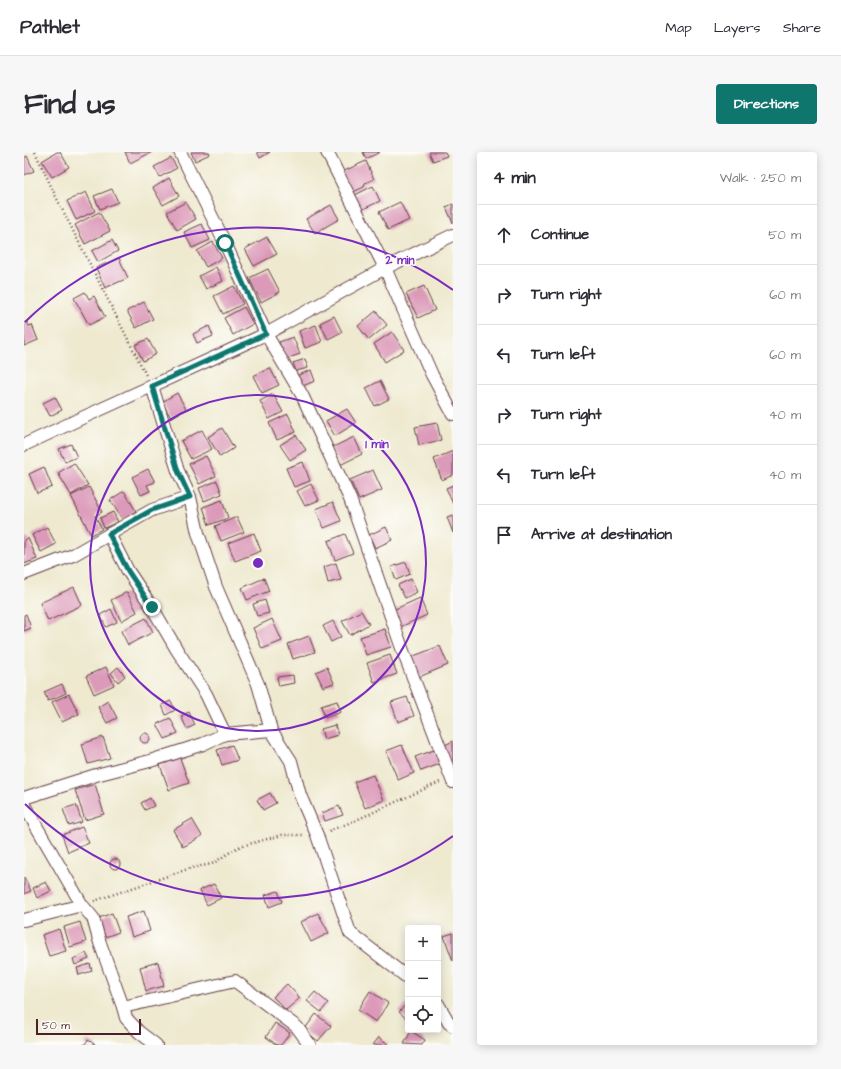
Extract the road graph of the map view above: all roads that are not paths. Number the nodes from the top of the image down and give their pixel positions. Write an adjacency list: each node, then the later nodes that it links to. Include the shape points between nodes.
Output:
1 (180, 152): 5 (street)
2 (327, 152): 4 (street)
3 (453, 235): 4 (street)
4 (385, 268): 5 (street); 7 (street, via 432,374)
5 (266, 334): 6 (street); 14 (street, via 302,395 350,499 403,651)
6 (152, 386): 8 (street); 9 (street, via 178,471)
7 (453, 414)
8 (24, 445)
9 (190, 497): 10 (street, via 152,510); 12 (street, via 198,533 216,587 258,684)
10 (109, 534): 11 (street, via 73,555); 13 (street, via 128,571 206,694)
11 (24, 574)
12 (271, 730): 13 (street); 19 (street, via 291,761 300,795 317,836 350,933)
13 (225, 734): 15 (street, via 150,761)
14 (452, 779)
15 (24, 798)
16 (24, 805): 17 (street)
17 (82, 905): 18 (street); 20 (street, via 93,918)
18 (24, 920)
19 (405, 976)
20 (124, 1007): 23 (street, via 126,1018); 24 (street, via 235,981 297,1027)
21 (441, 1009): 22 (street)
22 (453, 1026)
23 (156, 1045)
24 (310, 1045)

